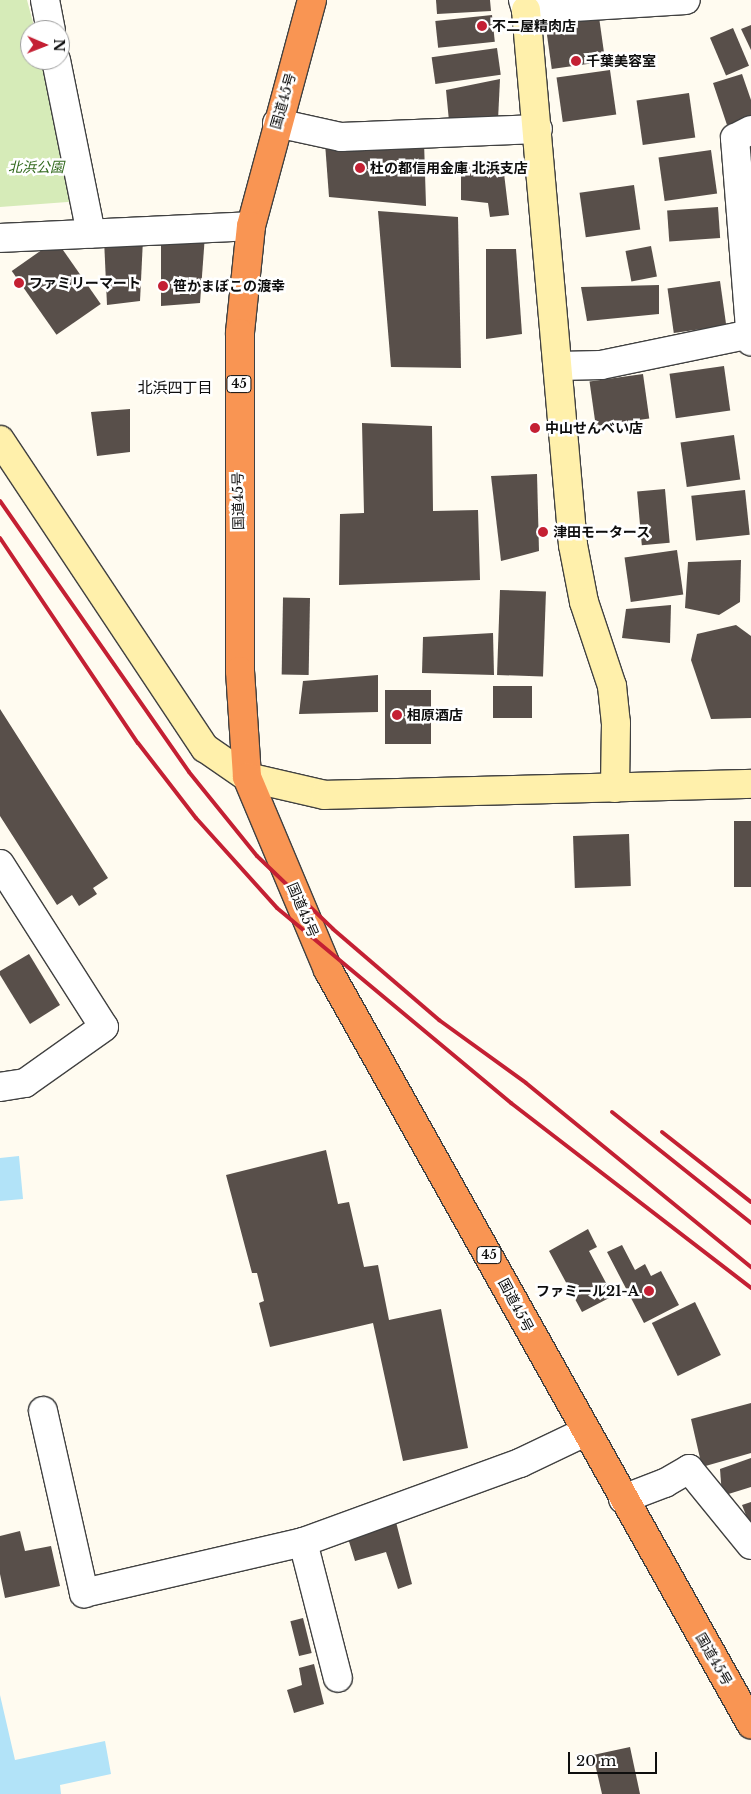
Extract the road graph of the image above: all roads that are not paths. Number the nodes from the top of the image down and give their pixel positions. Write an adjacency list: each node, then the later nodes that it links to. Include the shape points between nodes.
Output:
1 (45, 0): 5 (street)
2 (312, 0): 7 (highway, 国道45号 / 45)
3 (686, 0): 4 (street)
4 (525, 5): 8 (street)
5 (48, 20)
6 (58, 70): 11 (street)
7 (276, 123): 8 (street, via 340,137); 10 (highway, 国道45号 / 45)
8 (538, 128): 14 (street)
9 (751, 130): 13 (street, via 735,138)
10 (251, 226): 11 (street); 16 (highway, 国道45号 / 45, via 240,333 238,454 240,671)
11 (91, 233): 12 (street)
12 (0, 238)
13 (751, 336): 14 (street, via 600,365)
14 (559, 366): 18 (street, via 573,545 597,649 612,686 616,723)
15 (0, 440): 16 (street, via 205,748)
16 (247, 777): 18 (street, via 325,795); 22 (highway, 国道45号 / 45, via 328,970 440,1165)
17 (751, 784): 18 (street)
18 (615, 788)
19 (0, 864): 20 (street, via 104,1027 25,1083)
20 (0, 1087)
21 (43, 1411): 24 (street, via 84,1593)
22 (585, 1432): 23 (highway, 国道45号 / 45); 24 (street, via 520,1463)
23 (623, 1499): 25 (street, via 689,1470); 27 (highway, 国道45号 / 45)
24 (303, 1542): 26 (street)
25 (751, 1544)
26 (338, 1678)
27 (751, 1724)

